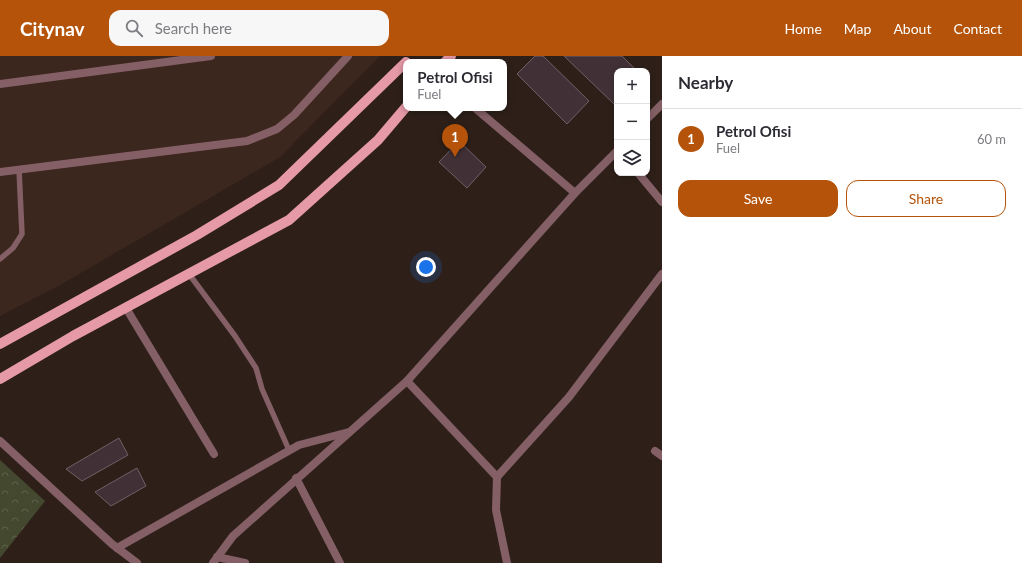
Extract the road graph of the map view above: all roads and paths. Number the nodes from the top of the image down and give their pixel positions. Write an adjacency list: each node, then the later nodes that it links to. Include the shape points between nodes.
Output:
1 (211, 56): 4 (street)
2 (348, 56): 10 (street, via 294,115 277,129 247,141)
3 (403, 65): 19 (main road, via 279,185 197,235)
4 (0, 84)
5 (662, 104): 8 (street)
6 (403, 111): 16 (main road, via 378,140 290,220)
7 (479, 111): 13 (street)
8 (650, 116)
9 (614, 154): 13 (street)
10 (19, 169): 11 (street); 15 (lane, via 22,234 13,248)
11 (0, 172)
12 (640, 176): 14 (street)
13 (575, 193): 21 (street)
14 (662, 202)
15 (0, 259)
16 (189, 274): 18 (main road); 24 (lane, via 256,368 262,389)
17 (662, 274): 26 (street, via 569,397)
18 (126, 308): 20 (main road); 25 (street)
19 (0, 344)
20 (0, 379)
21 (407, 382): 22 (street); 26 (street)
22 (349, 432): 24 (street, via 299,445); 27 (street)
23 (0, 440): 28 (street)
24 (290, 450): 28 (street)
25 (214, 454)
26 (497, 477): 33 (street, via 496,510)
27 (296, 478): 29 (street, via 233,536); 32 (street)
28 (117, 548): 30 (street)
29 (215, 560): 31 (street)
30 (137, 563)
31 (246, 563)
32 (340, 563)
33 (507, 563)

